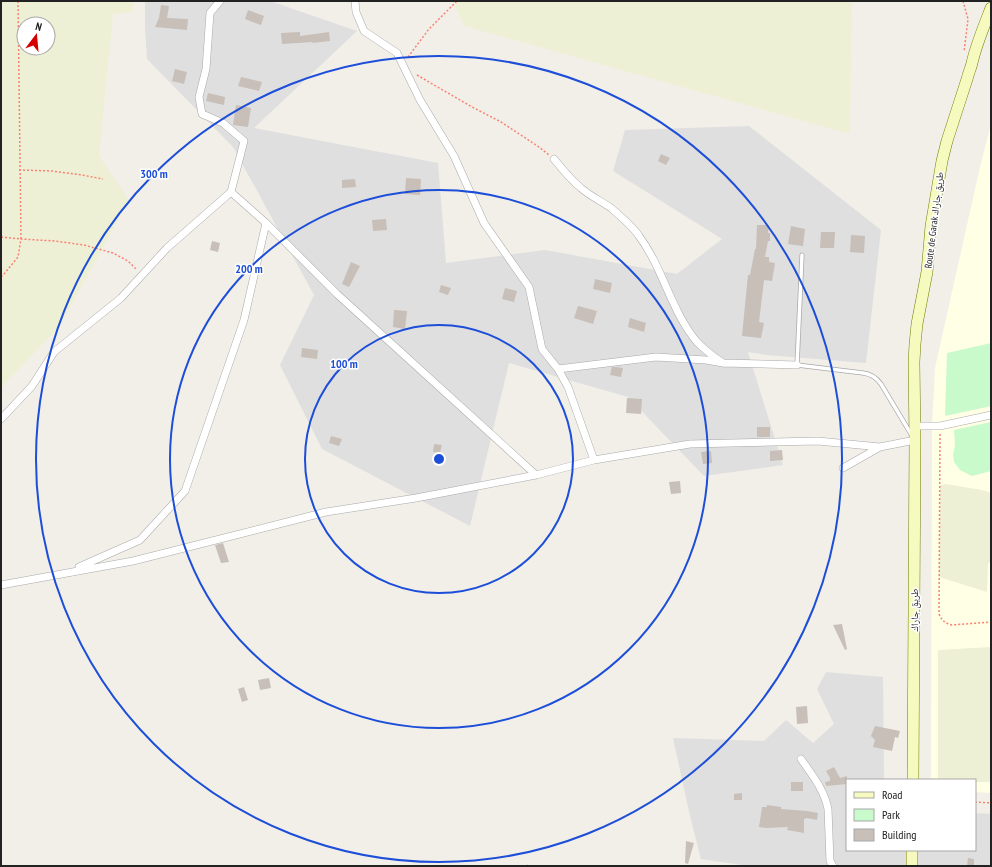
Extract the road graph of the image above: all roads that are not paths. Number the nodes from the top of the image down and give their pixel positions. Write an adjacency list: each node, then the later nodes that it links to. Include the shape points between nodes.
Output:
1 (220, 1): 5 (street, via 210,13 206,69 199,97 202,114 223,122 244,141)
2 (354, 1): 10 (street, via 364,30 397,53 420,100 454,156 484,223 529,287 542,349)
3 (991, 8): 13 (street, Route de Garak طريق جاراك, via 973,56 941,167 931,226 927,272 917,324)
4 (554, 159): 8 (street, via 581,188 612,209 638,234 662,274 688,330 698,343)
5 (231, 192): 6 (street); 12 (street, via 167,248 121,298 54,352 32,386)
6 (266, 223): 18 (street, via 337,294); 19 (street, via 244,320 185,491 140,540)
7 (802, 255): 9 (lane)
8 (724, 362): 9 (street); 10 (street, via 656,357)
9 (797, 365): 14 (lane, via 874,376)
10 (558, 369): 16 (street, via 568,387)
11 (991, 415): 13 (street, via 940,426)
12 (1, 418)
13 (914, 426): 14 (street, Route de Garak طريق جاراك)
14 (914, 440): 15 (street); 22 (street, طريق جاراك)
15 (880, 446): 16 (street, via 818,441 690,444); 17 (street)
16 (594, 460): 18 (street)
17 (844, 468)
18 (536, 475): 19 (street, via 326,512 132,560)
19 (68, 573): 20 (street)
20 (1, 585)
21 (801, 759): 24 (street, via 820,786 826,801 830,861)
22 (913, 779)
23 (912, 851): 25 (street)
24 (833, 866)
25 (912, 866)

